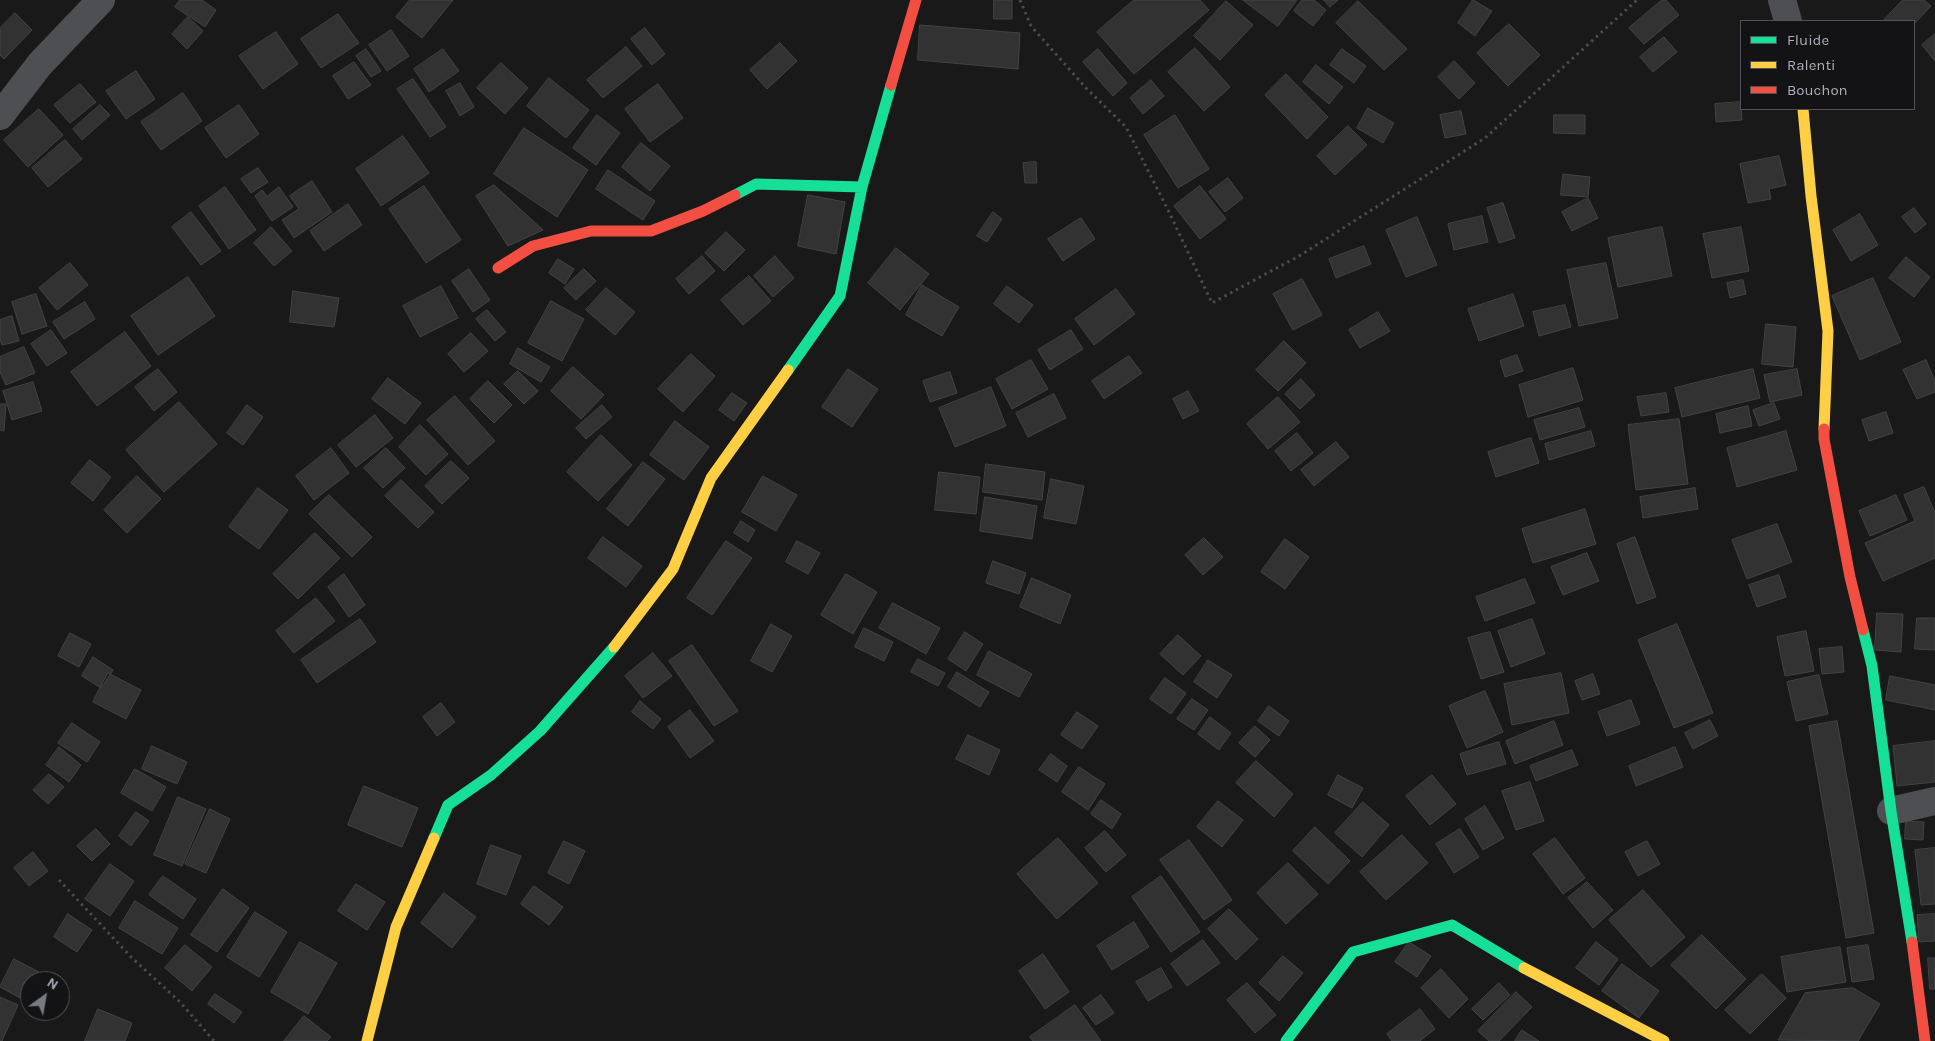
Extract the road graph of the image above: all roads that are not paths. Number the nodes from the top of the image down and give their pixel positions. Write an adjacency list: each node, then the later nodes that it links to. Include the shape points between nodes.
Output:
1 (101, 0): 6 (street, via 40,64)
2 (916, 0): 7 (street)
3 (1782, 0): 4 (street)
4 (1788, 20)
5 (1802, 110): 10 (street, via 1828,330 1824,439 1850,577 1872,666)
6 (0, 116)
7 (862, 187): 8 (street, via 756,184 703,211 651,231 591,231 533,246); 11 (street, via 840,296 711,478 673,569 618,643 540,731 491,775 448,805 396,927)
8 (498, 268)
9 (1935, 801): 10 (street)
10 (1891, 811): 14 (street)
11 (367, 1041)
12 (1286, 1041): 13 (street, via 1354,952 1452,925 1516,964)
13 (1664, 1041)
14 (1925, 1041)

